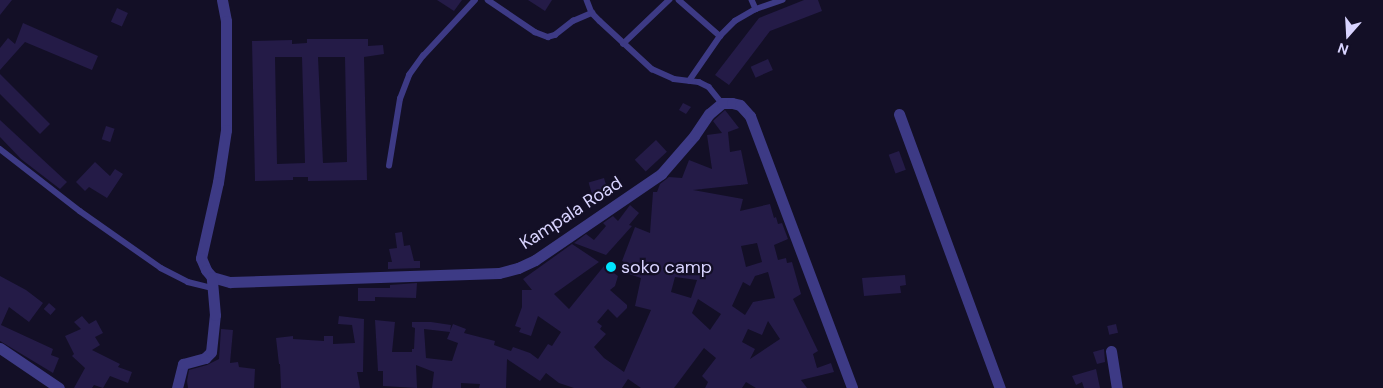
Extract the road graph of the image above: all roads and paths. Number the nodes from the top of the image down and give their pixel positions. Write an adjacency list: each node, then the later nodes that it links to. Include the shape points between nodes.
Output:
1 (222, 0): 18 (street, via 226,21 226,130 202,258)
2 (475, 0): 17 (lane, via 423,56 410,75 400,99)
3 (488, 0): 10 (lane, via 535,32 548,37)
4 (587, 0): 10 (lane)
5 (669, 0): 12 (lane)
6 (679, 0): 11 (lane)
7 (752, 0): 9 (lane)
8 (782, 0): 9 (lane)
9 (756, 9): 11 (lane, via 735,21)
10 (592, 13): 12 (lane)
11 (720, 36): 13 (lane)
12 (623, 44): 13 (lane, via 663,76)
13 (689, 81): 14 (lane, via 709,87)
14 (722, 103): 18 (street, Kampala Road, via 709,114 661,174 535,260 518,268 499,273); 23 (street, via 740,105 750,116)
15 (899, 114): 24 (street)
16 (0, 149): 18 (lane, via 161,268 188,282)
17 (390, 166)
18 (212, 283): 22 (street, via 216,315 211,352 205,358 183,364)
19 (0, 348): 21 (street)
20 (1111, 351): 25 (street)
21 (59, 388)
22 (178, 388)
23 (852, 388)
24 (1000, 388)
25 (1117, 388)

